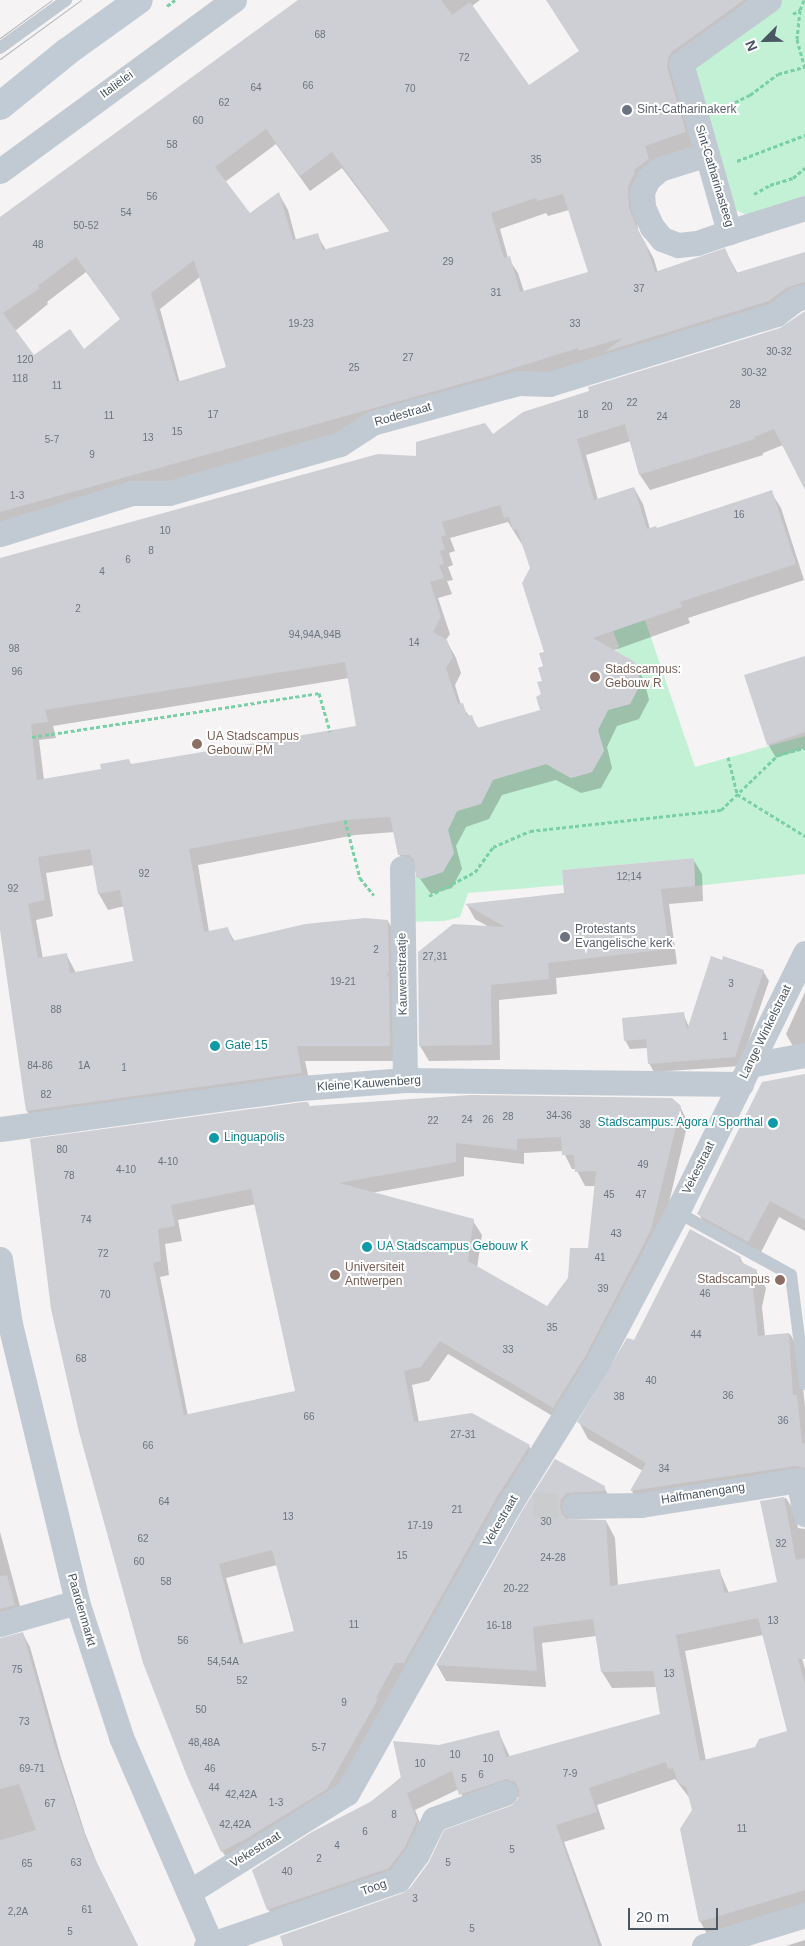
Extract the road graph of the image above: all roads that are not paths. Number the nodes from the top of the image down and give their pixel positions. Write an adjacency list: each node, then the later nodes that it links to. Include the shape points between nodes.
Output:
1 (66, 0): 5 (lane)
2 (139, 0): 6 (main road)
3 (234, 0): 8 (street, Italiëlei)
4 (768, 0): 7 (street, Sint-Catharinasteeg, via 681,63)
5 (0, 48)
6 (0, 106)
7 (707, 154): 10 (street, Sint-Catharinasteeg); 10 (street, via 660,169 648,179 642,192 643,207 662,239 678,245 697,243)
8 (0, 171)
9 (805, 208): 10 (street, Sint-Catharinasteeg)
10 (729, 232)
11 (805, 296): 12 (street, Rodestraat, via 776,314 549,384 518,383 372,423 340,444 168,493 132,493)
12 (0, 534)
13 (402, 868): 17 (street, Kauwenstraatje)
14 (805, 953): 16 (street, Lange Winkelstraat)
15 (805, 1055): 16 (street, Kleine Kauwenberg)
16 (745, 1075): 17 (street, Kleine Kauwenberg); 19 (street, Vekestraat)
17 (406, 1080): 18 (street, Kleine Kauwenberg, via 301,1088)
18 (0, 1129)
19 (677, 1212): 21 (lane, via 791,1274); 27 (street, Vekestraat, via 522,1504 347,1793)
20 (0, 1259): 24 (street, Paardenmarkt, via 10,1324)
21 (805, 1384)
22 (574, 1506): 23 (street, Halfmanengang, via 641,1505 798,1480)
23 (805, 1514)
24 (76, 1602): 25 (street); 27 (street, Paardenmarkt, via 121,1737)
25 (0, 1624)
26 (505, 1793): 29 (street, Toog, via 434,1819 417,1854 398,1880)
27 (189, 1892): 29 (street, Paardenmarkt)
28 (805, 1915): 30 (street)
29 (210, 1945)
30 (704, 1946)

